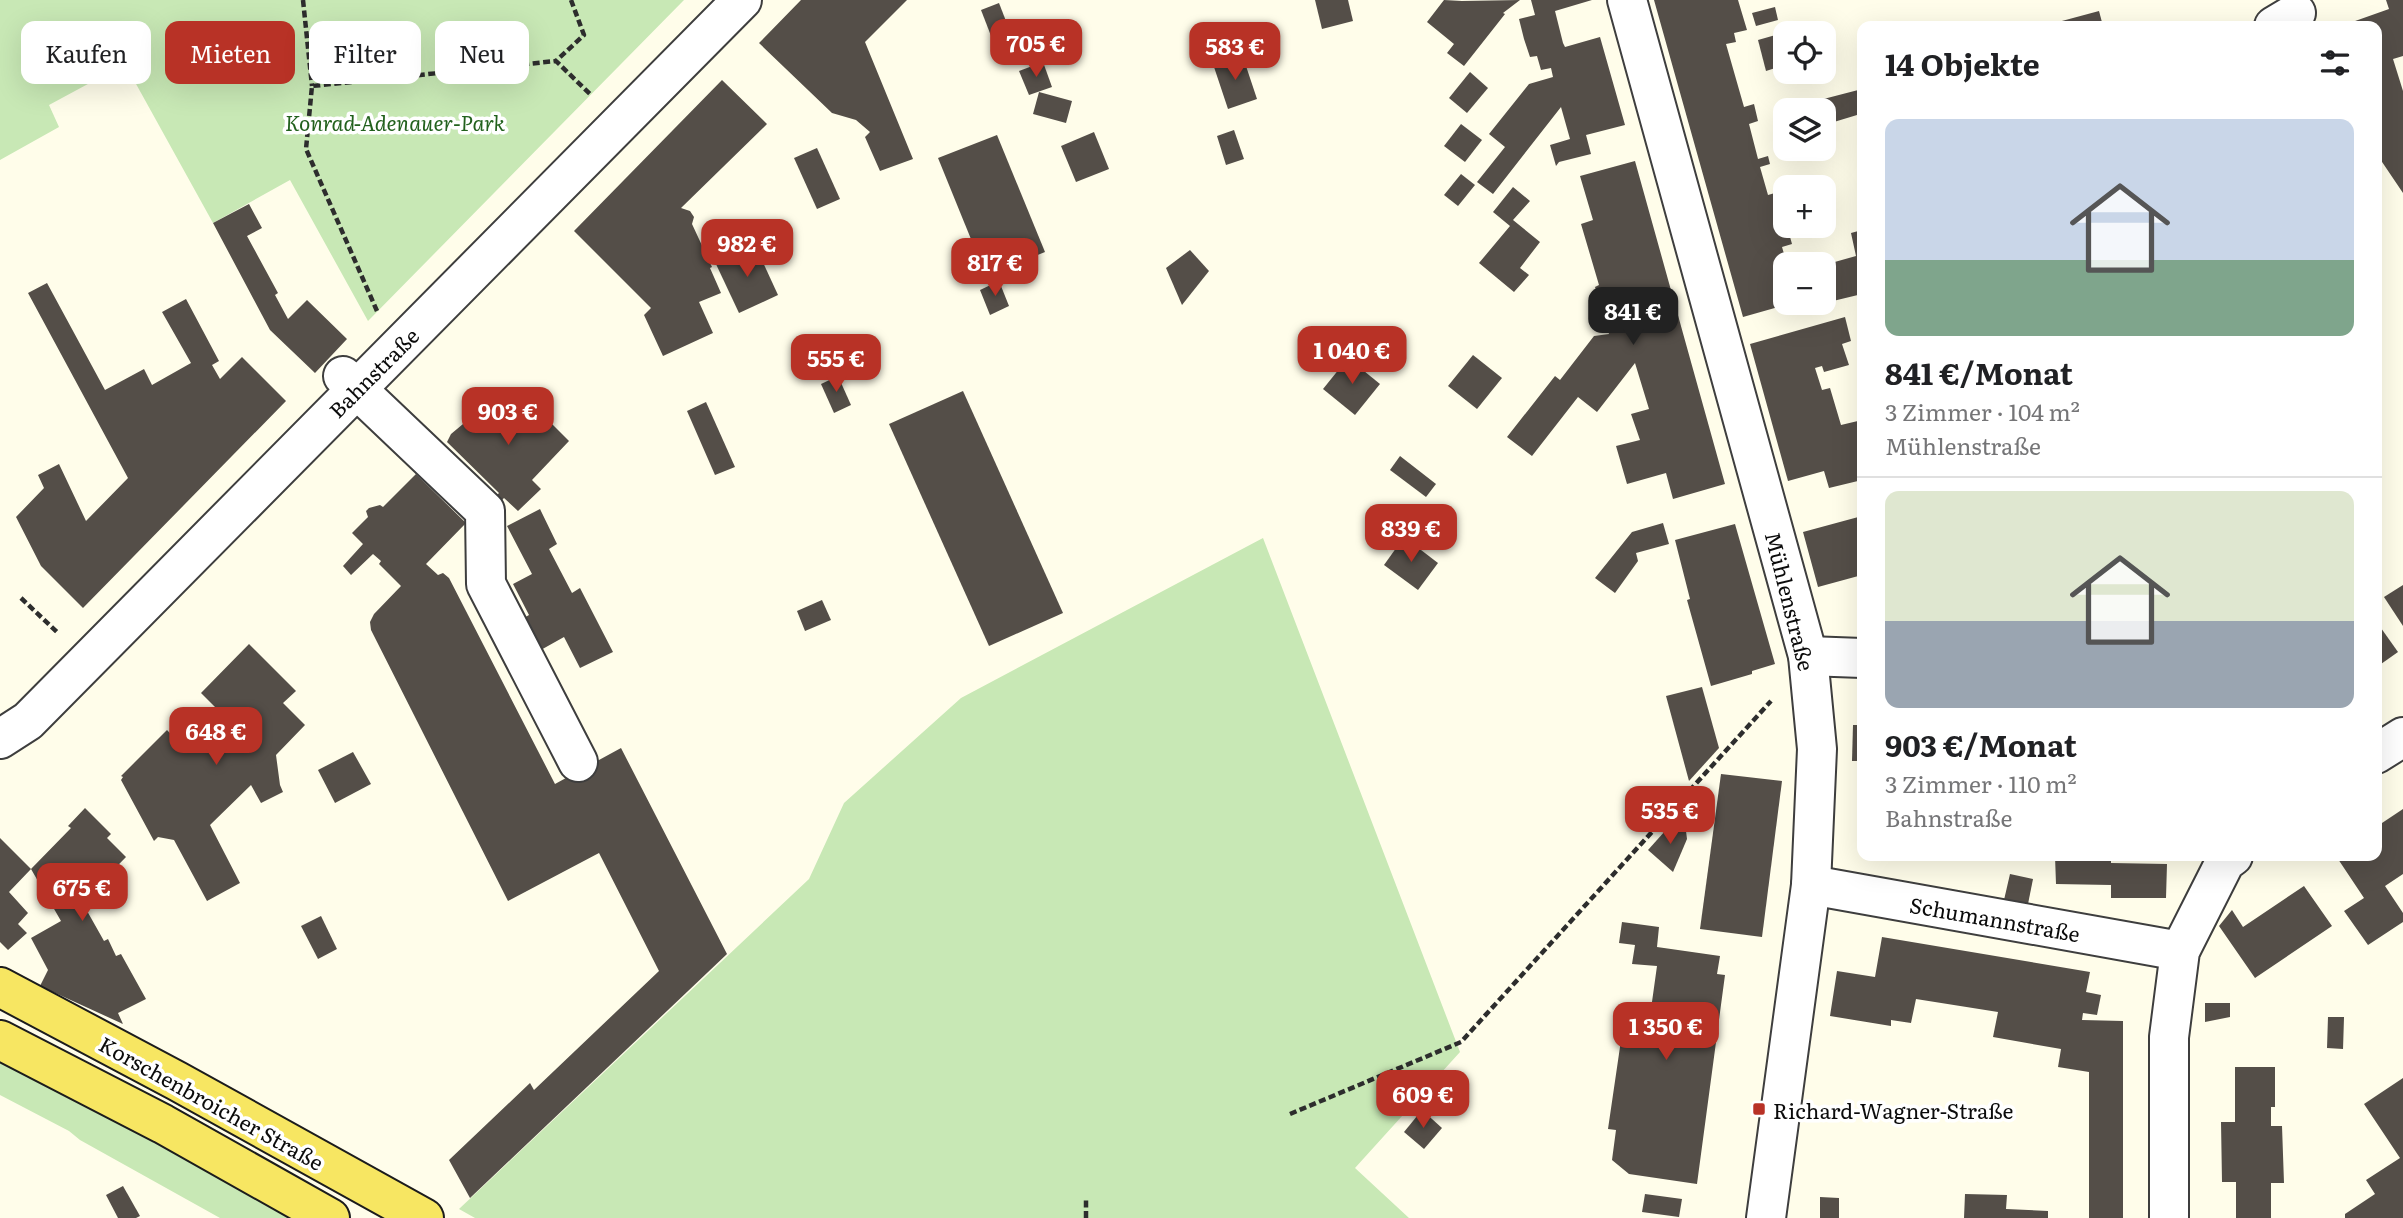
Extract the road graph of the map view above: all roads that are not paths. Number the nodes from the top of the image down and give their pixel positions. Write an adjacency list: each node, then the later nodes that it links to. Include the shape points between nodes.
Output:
1 (742, 0): 3 (street, Bahnstraße, via 399,346)
2 (1627, 0): 4 (street, Mühlenstraße)
3 (350, 383): 7 (street, Bahnstraße, via 28,721); 9 (street, via 485,511 486,584)
4 (1809, 658): 5 (street); 11 (street, Mühlenstraße, via 1817,749)
5 (1857, 658)
6 (2403, 737): 8 (street)
7 (0, 738)
8 (2382, 750)
9 (578, 762)
10 (2226, 861): 12 (street)
11 (1811, 885): 12 (street, Schumannstraße); 17 (street, Mühlenstraße)
12 (2180, 951): 18 (street, via 2169,1037)
13 (0, 987): 16 (main road, Korschenbroicher Straße)
14 (0, 1040): 15 (main road, Korschenbroicher Straße, via 152,1118)
15 (330, 1218)
16 (424, 1218)
17 (1766, 1218)
18 (2169, 1218)

